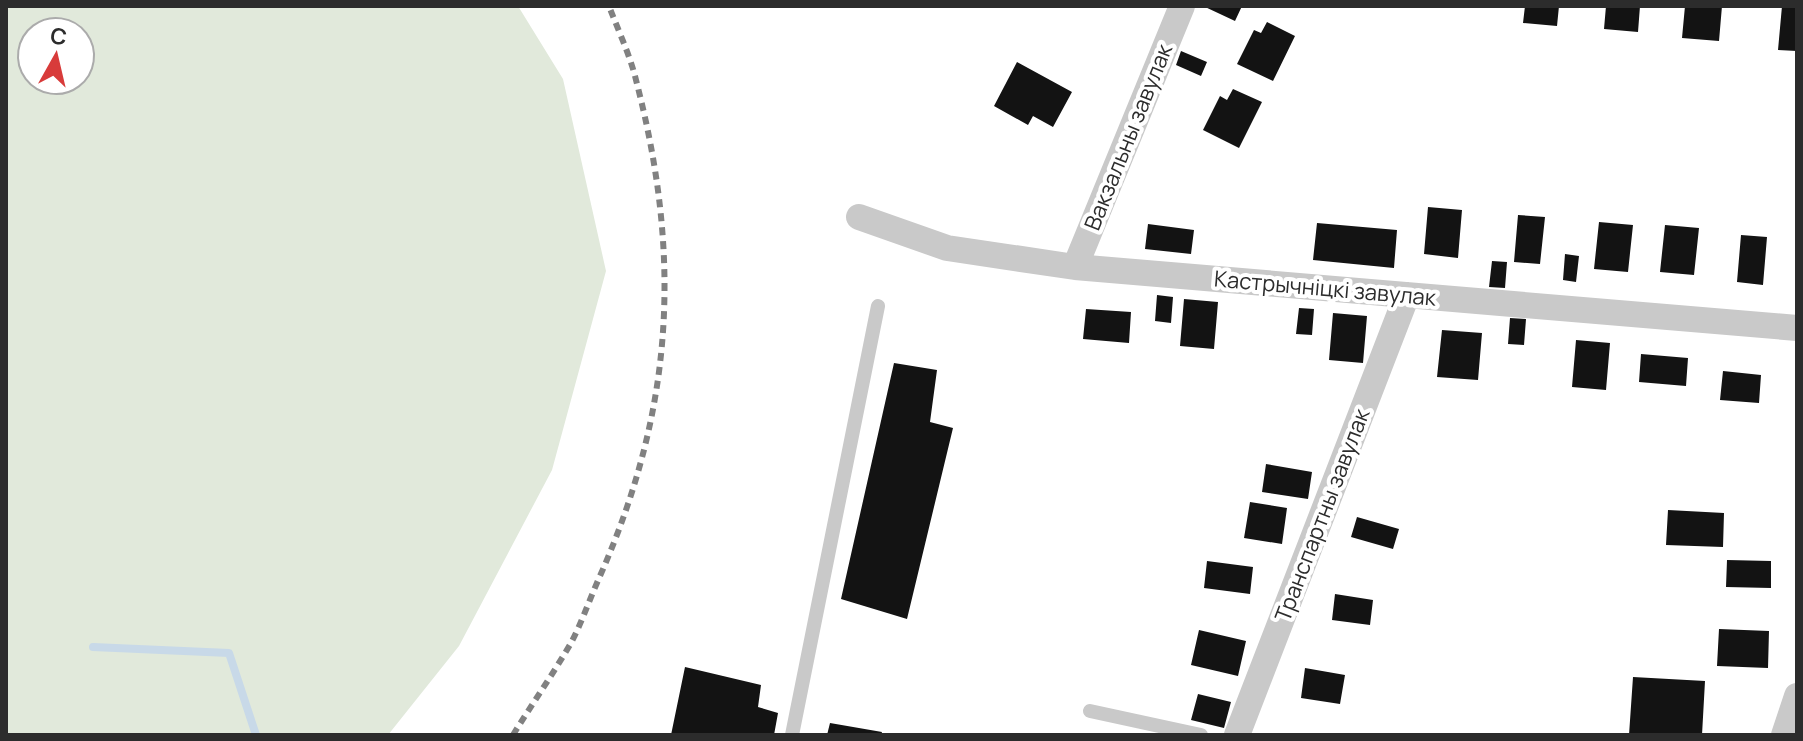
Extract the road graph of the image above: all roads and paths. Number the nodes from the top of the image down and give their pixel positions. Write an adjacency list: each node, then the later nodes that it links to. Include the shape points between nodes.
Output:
1 (1182, 6): 3 (street, Вакзальны завулак)
2 (859, 217): 3 (street, Кастрычніцкі завулак, via 947,248)
3 (1075, 267): 4 (street, Кастрычніцкі завулак)
4 (1407, 295): 6 (street, Кастрычніцкі завулак); 11 (street, Транспартны завулак)
5 (878, 306): 9 (lane)
6 (1797, 328)
7 (1797, 696): 12 (street)
8 (1090, 711): 10 (lane)
9 (792, 735)
10 (1201, 735)
11 (1237, 735)
12 (1784, 735)

